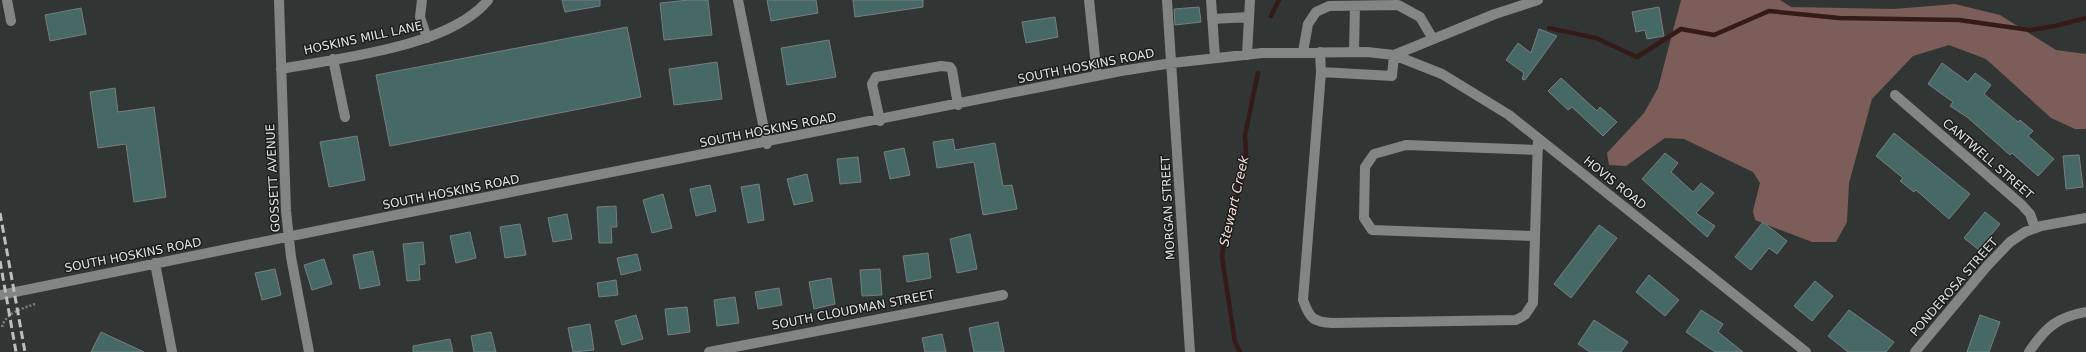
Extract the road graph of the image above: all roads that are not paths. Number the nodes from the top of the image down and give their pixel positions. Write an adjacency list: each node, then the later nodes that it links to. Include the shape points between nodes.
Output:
1 (7, 0): 14 (street)
2 (279, 0): 25 (street, GOSSETT AVENUE)
3 (422, 0): 15 (street, via 420,17)
4 (488, 0): 15 (street, HOSKINS MILL LANE, via 461,24)
5 (738, 0): 33 (street)
6 (1089, 0): 27 (street)
7 (1167, 0): 24 (street, MORGAN STREET)
8 (1211, 0): 13 (street)
9 (1250, 0): 12 (street)
10 (1538, 0): 16 (street, SOUTH HOSKINS ROAD, via 1495,14)
11 (1355, 6): 16 (street, via 1398,5 1420,17); 17 (street, via 1329,6 1316,12 1308,24); 19 (street)
12 (1249, 17): 13 (street); 20 (street)
13 (1212, 19): 22 (street)
14 (11, 21)
15 (427, 38): 23 (street, HOSKINS MILL LANE)
16 (1433, 40): 21 (street, SOUTH HOSKINS ROAD)
17 (1303, 52): 18 (street, SOUTH HOSKINS ROAD); 20 (street, SOUTH HOSKINS ROAD)
18 (1320, 52): 19 (street, SOUTH HOSKINS ROAD); 26 (street)
19 (1354, 52): 21 (street, SOUTH HOSKINS ROAD)
20 (1247, 54): 22 (street, SOUTH HOSKINS ROAD)
21 (1394, 55): 26 (street, via 1392,76); 32 (street, HOVIS ROAD, via 1442,74 1465,87 1509,115)
22 (1215, 58): 24 (street, SOUTH HOSKINS ROAD)
23 (333, 59): 25 (street, HOSKINS MILL LANE); 30 (street)
24 (1172, 63): 27 (street, SOUTH HOSKINS ROAD); 46 (street, MORGAN STREET)
25 (281, 69): 38 (street, GOSSETT AVENUE, via 283,165)
26 (1321, 72): 37 (street, via 1303,300 1308,314 1317,322 1516,320 1525,316 1533,303)
27 (1097, 76): 29 (street, SOUTH HOSKINS ROAD)
28 (1895, 95): 36 (street, CANTWELL STREET, via 2022,205 2030,214)
29 (958, 105): 31 (street, SOUTH HOSKINS ROAD); 31 (street, via 950,67 941,66 876,77 872,84)
30 (345, 117)
31 (880, 121): 33 (street, SOUTH HOSKINS ROAD)
32 (1538, 138): 34 (street); 47 (street, HOVIS ROAD)
33 (767, 144): 38 (street, SOUTH HOSKINS ROAD)
34 (1538, 150): 37 (street); 37 (street, via 1406,145 1374,154 1365,167 1364,218 1372,230)
35 (2086, 218): 36 (street)
36 (2035, 228): 48 (street, PONDEROSA STREET, via 2010,242)
37 (1534, 236)
38 (289, 238): 39 (street, SOUTH HOSKINS ROAD); 44 (street, GOSSETT AVENUE)
39 (155, 263): 41 (street, SOUTH HOSKINS ROAD); 43 (street)
40 (1003, 294): 45 (street, SOUTH CLOUDMAN STREET)
41 (0, 295)
42 (2086, 312): 49 (street, via 2058,319 2039,336)
43 (172, 352)
44 (309, 352)
45 (709, 352)
46 (1190, 352)
47 (1806, 352)
48 (1915, 352)
49 (2028, 352)

